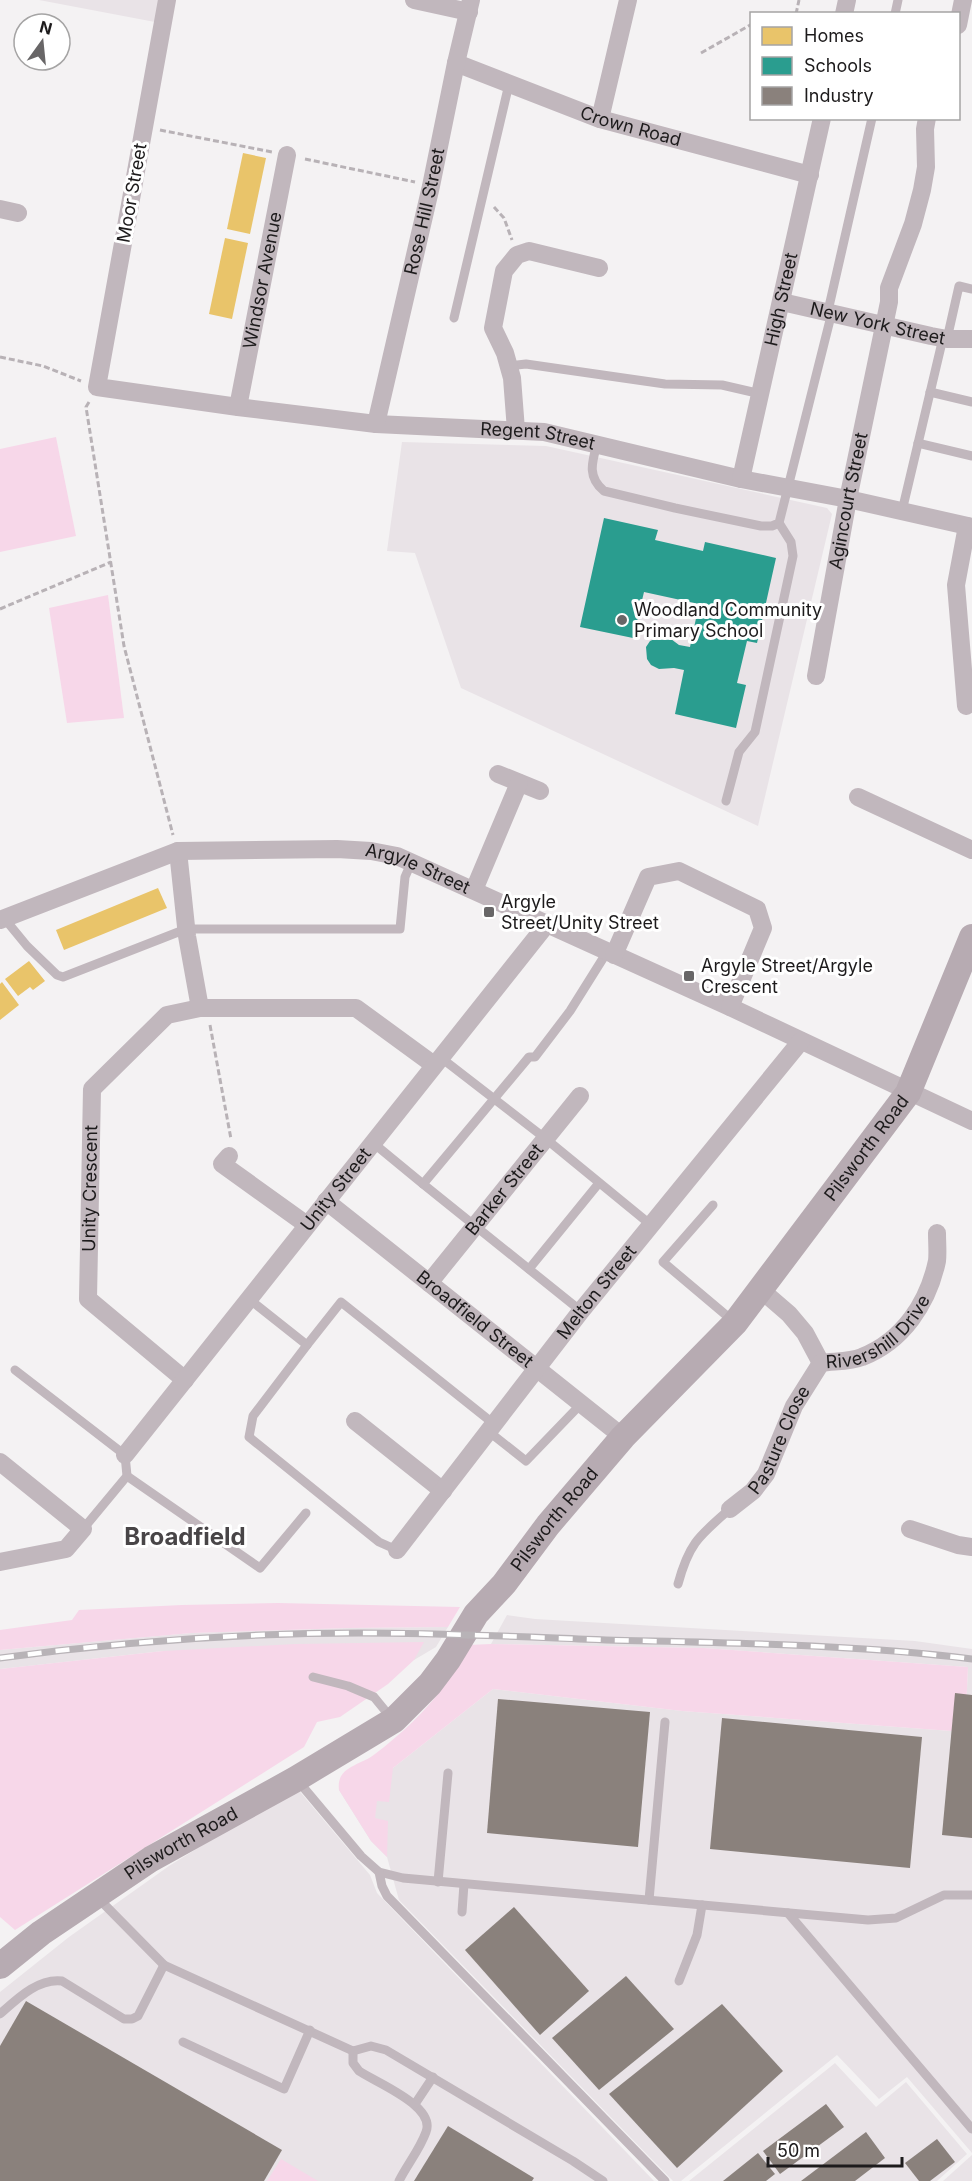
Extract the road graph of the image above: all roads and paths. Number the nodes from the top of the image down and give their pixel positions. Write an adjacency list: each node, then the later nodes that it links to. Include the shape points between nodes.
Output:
1 (167, 0): 31 (street, Moor Street)
2 (414, 0): 5 (street)
3 (628, 0): 11 (street)
4 (963, 0): 6 (street)
5 (470, 6): 9 (street, Rose Hill Street)
6 (960, 15)
7 (750, 25): 8 (path)
8 (701, 53)
9 (456, 63): 10 (street, Crown Road); 36 (street, Rose Hill Street)
10 (509, 84): 11 (street, Crown Road); 25 (lane)
11 (600, 119): 16 (street, Crown Road)
12 (822, 120): 16 (street, High Street)
13 (872, 120): 24 (lane)
14 (927, 120): 26 (street, Agincourt Street, via 922,190 889,288)
15 (287, 155): 35 (street, Windsor Avenue)
16 (810, 175): 23 (street, High Street)
17 (494, 207): 20 (path, via 504,218)
18 (0, 209): 19 (street)
19 (18, 213)
20 (517, 255): 21 (street, via 529,251); 30 (street, via 504,271 492,328)
21 (599, 268)
22 (972, 289): 27 (lane, via 959,286)
23 (782, 302): 24 (street, New York Street); 33 (street, High Street)
24 (830, 312): 26 (street, New York Street); 42 (lane)
25 (454, 318)
26 (884, 325): 27 (street, New York Street); 43 (street, Agincourt Street)
27 (945, 339): 28 (street, New York Street); 32 (lane)
28 (972, 339)
29 (0, 357): 31 (path, via 44,366)
30 (508, 366): 33 (lane, via 526,364 665,384 722,385); 37 (street)
31 (97, 387): 35 (street, Regent Street); 47 (path, via 86,407)
32 (930, 392): 34 (lane); 38 (lane)
33 (761, 394): 41 (street, High Street)
34 (972, 402)
35 (238, 407): 36 (street, Regent Street)
36 (376, 424): 37 (street, Regent Street)
37 (516, 430): 39 (street, Regent Street)
38 (918, 443): 40 (lane); 44 (lane)
39 (597, 444): 41 (street, Regent Street); 45 (lane, via 591,472 596,485 604,490 761,526)
40 (972, 456)
41 (741, 479): 42 (street, Regent Street)
42 (788, 489): 43 (street, Regent Street); 45 (lane)
43 (848, 500): 44 (street, Regent Street); 49 (street, Agincourt Street)
44 (902, 512): 46 (street, Regent Street)
45 (779, 523): 55 (lane, via 791,542 793,556 755,732 739,752)
46 (970, 527): 50 (street, via 956,585)
47 (111, 562): 48 (path); 57 (path, via 124,646)
48 (0, 609)
49 (816, 676)
50 (966, 706)
51 (498, 774): 52 (street)
52 (519, 783): 53 (street); 59 (street)
53 (540, 791)
54 (858, 797): 56 (street)
55 (726, 801)
56 (972, 850)
57 (178, 851): 58 (street, Argyle Street, via 337,849 371,851); 60 (street, Argyle Street); 62 (street)
58 (411, 861): 59 (street, Argyle Street); 62 (lane, via 405,877 400,929)
59 (474, 890): 61 (street, Argyle Street)
60 (2, 919): 62 (lane, via 63,977)
61 (547, 924): 64 (street, Argyle Street); 68 (street, Unity Street)
62 (186, 929): 66 (street)
63 (972, 937): 69 (street, Pilsworth Road)
64 (611, 954): 65 (street, Argyle Street); 65 (street, via 648,877 679,871 757,909 763,928); 71 (lane, via 535,1057 529,1057)
65 (730, 1007): 67 (street, Argyle Street)
66 (204, 1008): 68 (street, Unity Crescent, via 356,1008); 75 (path, via 232,1143); 94 (street, Unity Crescent, via 167,1015 92,1089 88,1299)
67 (801, 1041): 69 (street, Argyle Street); 81 (street, Melton Street)
68 (437, 1061): 71 (lane); 74 (street, Unity Street)
69 (908, 1093): 72 (street, Argyle Street); 86 (street, Pilsworth Road)
70 (580, 1096): 73 (street, Barker Street)
71 (494, 1099): 73 (lane); 77 (lane)
72 (972, 1121)
73 (546, 1139): 76 (lane); 82 (street, Barker Street)
74 (372, 1142): 77 (lane); 78 (street, Unity Street)
75 (229, 1156): 80 (street, via 222,1164)
76 (599, 1183): 81 (lane); 84 (lane)
77 (423, 1184): 82 (lane)
78 (326, 1201): 80 (street, Unity Street); 85 (street, Broadfield Street)
79 (713, 1204): 89 (lane, via 663,1262)
80 (307, 1225): 87 (street, Unity Street)
81 (651, 1225): 88 (street, Melton Street)
82 (475, 1226): 84 (lane); 85 (street, Barker Street)
83 (937, 1233): 91 (street, Rivershill Drive, via 937,1260 929,1288 906,1326 886,1344 861,1358)
84 (529, 1269): 88 (lane)
85 (429, 1283): 92 (street, Broadfield Street)
86 (760, 1289): 89 (street, Pilsworth Road); 91 (street, Rivershill Drive, via 805,1333)
87 (249, 1299): 90 (lane); 94 (street, Unity Street)
88 (581, 1311): 92 (street, Melton Street)
89 (735, 1323): 98 (street, Pilsworth Road)
90 (307, 1345): 97 (lane, via 341,1302); 108 (lane, via 253,1416 249,1437 379,1542)
91 (821, 1363): 103 (street, Pasture Close, via 794,1406 766,1474 753,1491)
92 (536, 1368): 95 (street, Broadfield Street); 97 (street, Melton Street)
93 (15, 1370): 99 (lane)
94 (185, 1380): 99 (street, Unity Street)
95 (581, 1404): 97 (lane, via 526,1461); 98 (street, Broadfield Street)
96 (355, 1421): 102 (street)
97 (491, 1428): 102 (street, Melton Street)
98 (623, 1437): 112 (street, Pilsworth Road, via 476,1614 430,1684)
99 (125, 1455): 101 (lane)
100 (0, 1462): 105 (street)
101 (127, 1476): 104 (lane, via 260,1568); 105 (lane)
102 (443, 1491): 108 (street, Melton Street)
103 (730, 1509): 110 (lane, via 691,1548)
104 (306, 1513)
105 (83, 1529): 109 (street, via 66,1549)
106 (910, 1529): 107 (street)
107 (972, 1547)
108 (397, 1550)
109 (0, 1562)
110 (678, 1584)
111 (313, 1677): 112 (lane, via 374,1697)
112 (394, 1720): 115 (street, Pilsworth Road)
113 (665, 1722): 121 (lane)
114 (448, 1773): 117 (lane)
115 (296, 1779): 116 (lane); 120 (street, Pilsworth Road, via 151,1859)
116 (379, 1872): 117 (lane); 137 (lane, via 387,1896)
117 (438, 1882): 118 (lane)
118 (464, 1884): 121 (lane); 123 (lane)
119 (972, 1895): 124 (lane, via 944,1895 896,1918 868,1920)
120 (96, 1896): 125 (lane); 126 (street, Pilsworth Road)
121 (649, 1900): 122 (lane)
122 (702, 1905): 124 (lane); 127 (lane, via 697,1935)
123 (462, 1912)
124 (788, 1913): 134 (lane)
125 (164, 1965): 128 (lane, via 138,2016 132,2019 124,2019 62,1981 53,1980 44,1982); 129 (lane)
126 (0, 1966)
127 (680, 1981)
128 (0, 2014)
129 (310, 2031): 130 (lane, via 284,2089); 131 (lane)
130 (183, 2042)
131 (353, 2051): 132 (lane, via 371,2046 386,2050); 133 (lane, via 358,2071)
132 (433, 2078): 133 (lane); 136 (lane)
133 (415, 2104): 135 (lane, via 427,2118 427,2130)
134 (972, 2129)
135 (399, 2181)
136 (603, 2181)
137 (664, 2181)

